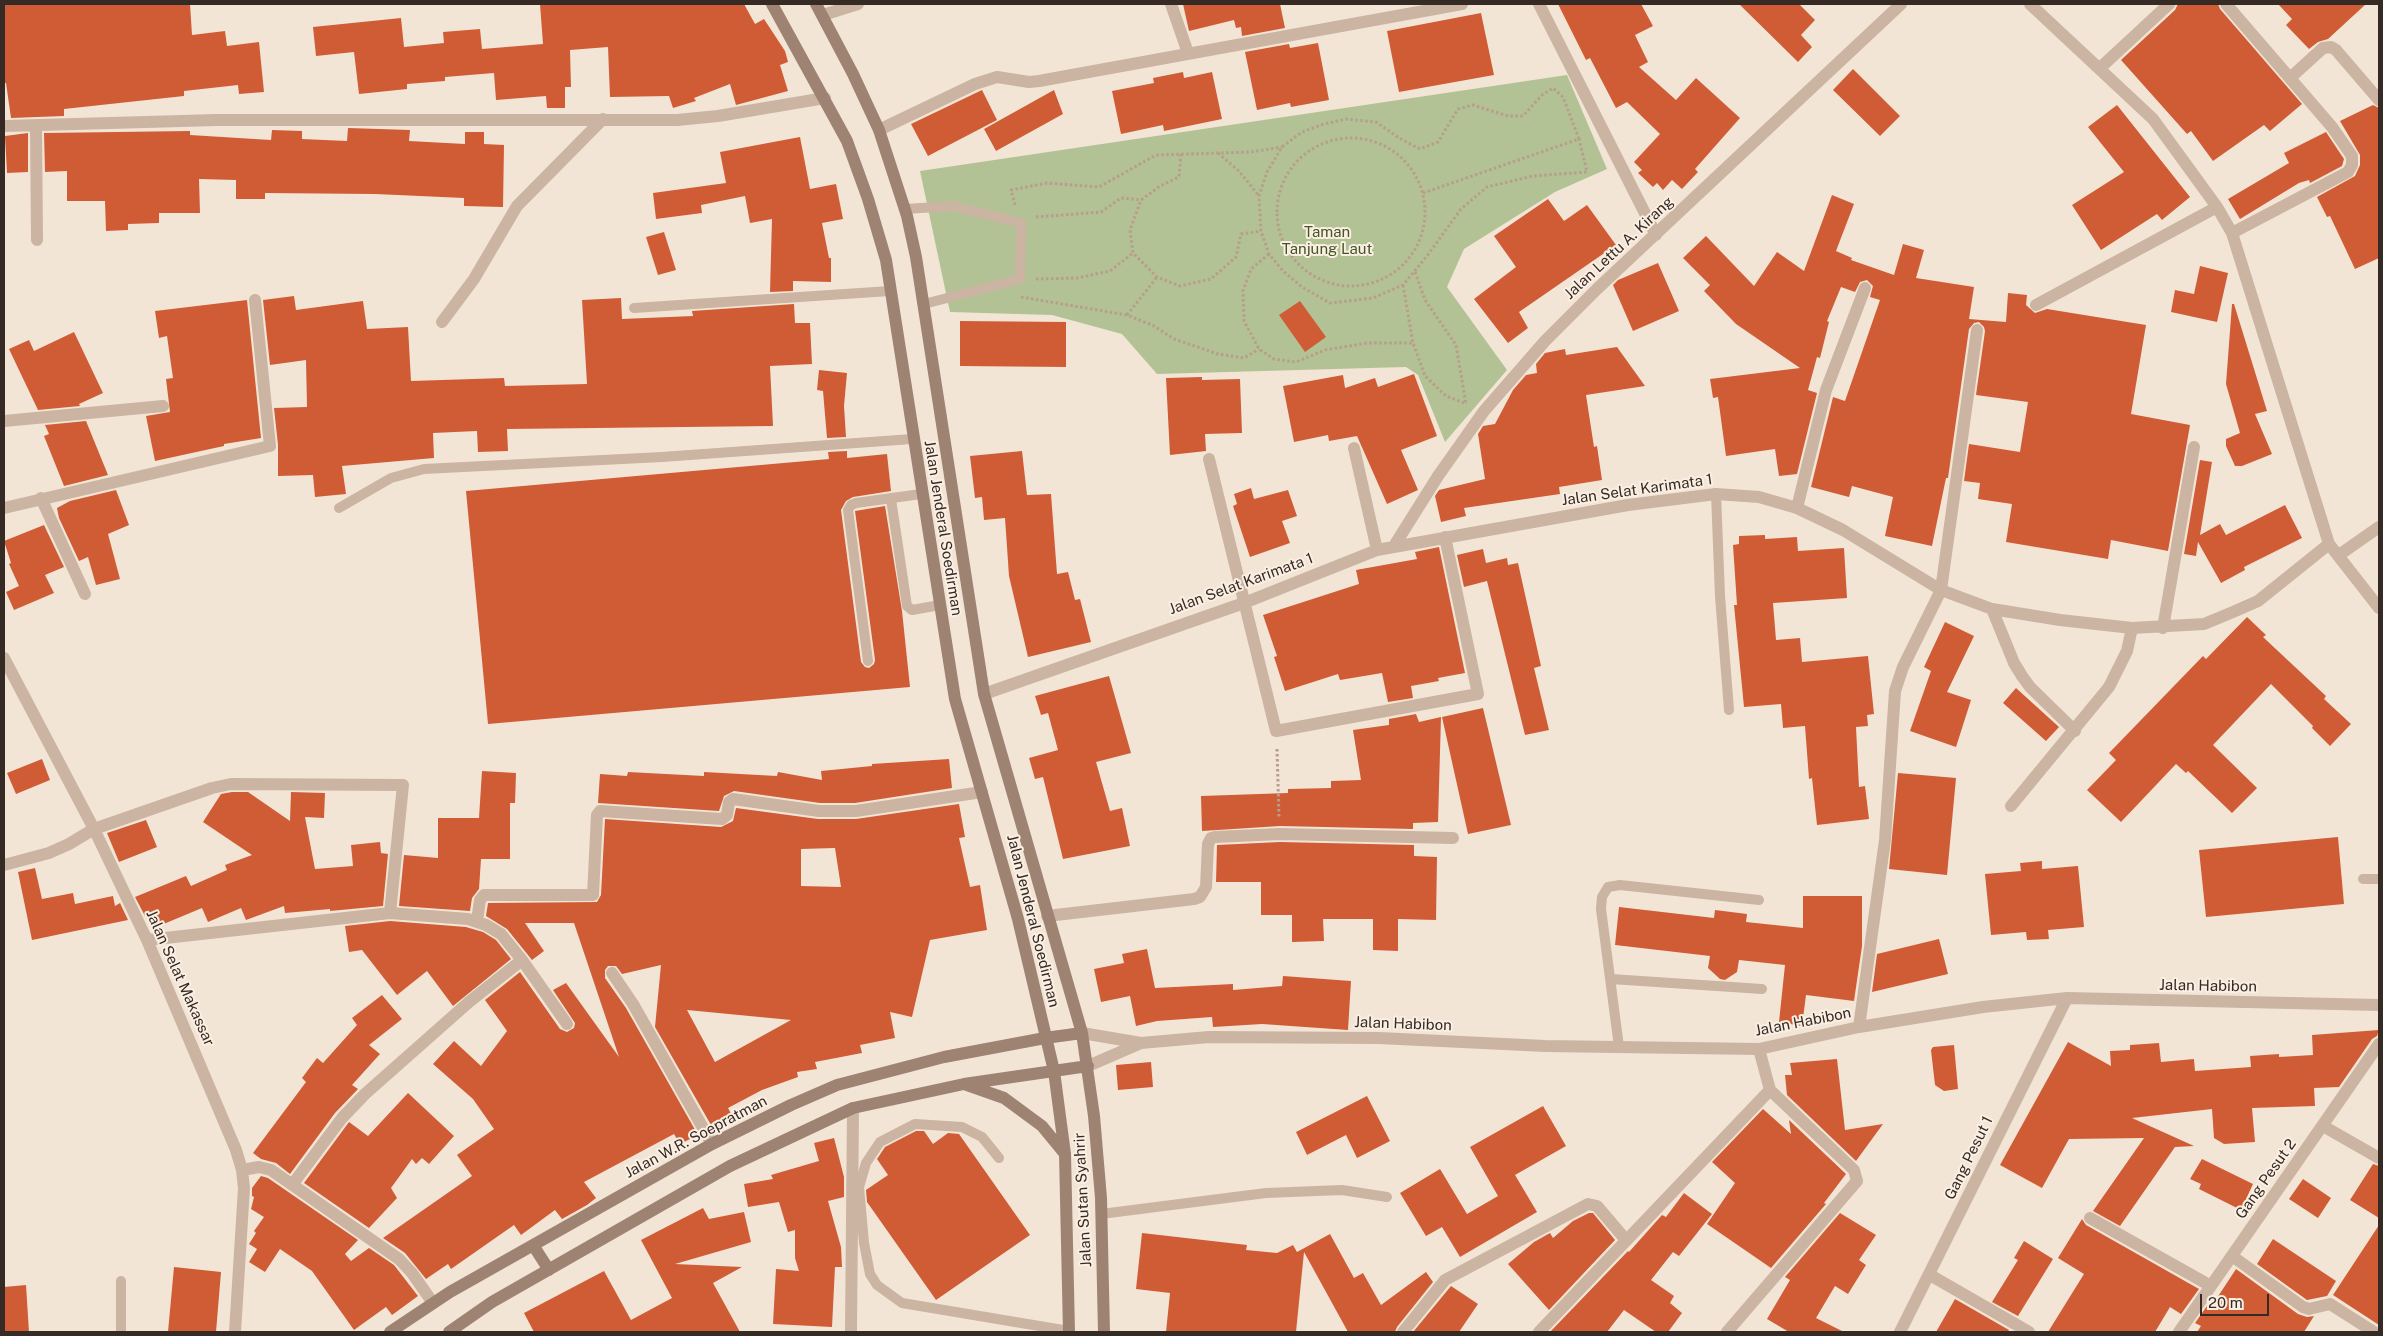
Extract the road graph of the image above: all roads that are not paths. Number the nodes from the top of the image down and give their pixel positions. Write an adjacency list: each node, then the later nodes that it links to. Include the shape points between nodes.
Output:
1 (772, 4): 14 (street, Jalan Jenderal Soedirman)
2 (858, 4): 10 (street)
3 (1171, 4): 11 (street)
4 (1462, 4): 11 (street)
5 (1539, 4): 23 (street)
6 (1901, 4): 23 (street, Jalan Lettu A. Kirang)
7 (2030, 4): 12 (street)
8 (2169, 4): 12 (street)
9 (2226, 4): 13 (street)
10 (819, 9): 19 (street, Jalan Jenderal Soedirman)
11 (1188, 54): 19 (street, via 1039,81 997,77 975,84)
12 (2100, 68): 20 (street, via 2153,119)
13 (2290, 78): 15 (street, via 2323,48 2331,47); 22 (street, via 2332,127 2352,156 2352,165 2348,172)
14 (825, 98): 16 (street, via 698,118); 26 (street, Jalan Jenderal Soedirman, via 847,141 868,199 886,260)
15 (2379, 100)
16 (603, 119): 17 (street, via 217,120); 31 (street, via 517,206 474,279)
17 (36, 125): 18 (street); 24 (street)
18 (4, 126)
19 (879, 130): 21 (street, Jalan Jenderal Soedirman)
20 (2217, 207): 22 (street); 29 (street)
21 (905, 209): 28 (street, Jalan Jenderal Soedirman); 28 (lane, via 953,206 1021,223 1020,279)
22 (2232, 233): 48 (street)
23 (1656, 235): 49 (street, Jalan Lettu A. Kirang, via 1545,341 1484,410)
24 (38, 240)
25 (1865, 288): 45 (street, via 1826,390)
26 (890, 291): 30 (lane); 35 (street, Jalan Jenderal Soedirman)
27 (255, 300): 41 (street, via 270,446)
28 (924, 304): 62 (street, Jalan Jenderal Soedirman)
29 (2036, 305)
30 (634, 308)
31 (442, 322)
32 (1977, 330): 52 (street)
33 (163, 406): 34 (street)
34 (4, 422)
35 (912, 439): 39 (street, Jalan Jenderal Soedirman); 44 (lane, via 424,470 391,478)
36 (2194, 447): 59 (street)
37 (1354, 448): 50 (street)
38 (1209, 459): 54 (street)
39 (921, 494): 42 (lane); 55 (street, Jalan Jenderal Soedirman)
40 (1716, 494): 45 (street, Jalan Selat Karimata 1, via 1759,497); 47 (street, Jalan Selat Karimata 1, via 1628,505); 63 (lane)
41 (42, 498): 43 (street); 53 (street)
42 (891, 499): 55 (lane, via 907,606 912,610); 60 (lane, via 856,503 848,510)
43 (4, 508)
44 (340, 508)
45 (1797, 508): 52 (street, Jalan Selat Karimata 1, via 1843,530)
46 (2379, 527): 51 (street)
47 (1445, 537): 49 (street, Jalan Selat Karimata 1); 54 (street, via 1478,694 1276,730)
48 (2329, 544): 51 (street); 59 (street, Jalan Selat Karimata 1, via 2258,601 2204,624)
49 (1394, 546): 50 (street, Jalan Selat Karimata 1)
50 (1377, 550): 54 (street, Jalan Selat Karimata 1)
51 (2339, 554): 56 (street)
52 (1941, 590): 57 (street, Jalan Selat Karimata 1); 84 (street, via 1895,691 1885,840)
53 (85, 594)
54 (1244, 603): 62 (street, Jalan Selat Karimata 1)
55 (940, 605): 65 (street, Jalan Jenderal Soedirman, via 955,700)
56 (2379, 608)
57 (1992, 609): 58 (street, Jalan Selat Karimata 1); 64 (street, via 2022,676)
58 (2132, 628): 59 (street, Jalan Selat Karimata 1); 64 (street, via 2127,651 2113,681)
59 (2163, 628)
60 (868, 661)
61 (5, 666): 67 (street, Jalan Selat Makassar)
62 (984, 694): 74 (street, Jalan Jenderal Soedirman)
63 (1729, 710)
64 (2075, 731): 66 (street)
65 (982, 792): 75 (street, via 856,812 819,811 733,799 722,819 600,811 597,815 593,895 484,894); 86 (street, Jalan Jenderal Soedirman, via 1018,919)
66 (2011, 806)
67 (94, 829): 69 (street, via 49,853); 73 (street, via 231,784 403,785); 76 (street, Jalan Selat Makassar)
68 (1453, 838): 74 (street, via 1280,834 1211,838 1206,886 1200,897 1194,900)
69 (4, 865)
70 (2363, 879): 71 (lane)
71 (2379, 879)
72 (1759, 900): 79 (lane, via 1620,885 1608,888 1602,897 1601,909)
73 (390, 913): 75 (street); 76 (street)
74 (1046, 916): 85 (street, Jalan Jenderal Soedirman)
75 (477, 921): 77 (street, via 501,934)
76 (147, 940): 101 (street, Jalan Selat Makassar)
77 (522, 960): 83 (street); 102 (street, via 365,1094 342,1118)
78 (612, 973): 97 (street)
79 (1610, 979): 80 (lane); 89 (lane)
80 (1762, 989)
81 (2067, 998): 82 (street, Jalan Habibon); 84 (street, Jalan Habibon, via 1983,1007); 110 (street, Gang Pesut 1)
82 (2379, 1006)
83 (567, 1024)
84 (1859, 1027): 90 (street, Jalan Habibon)
85 (1082, 1033): 86 (street, Jalan W.R. Soepratman); 87 (street, Jalan Habibon); 91 (street, Jalan Jenderal Soedirman)
86 (1046, 1038): 92 (street, Jalan Jenderal Soedirman); 97 (street, Jalan W.R. Soepratman, via 944,1057 837,1085)
87 (1141, 1043): 89 (street, Jalan Habibon, via 1209,1037 1379,1038); 91 (street, Jalan Habibon)
88 (2379, 1044): 96 (street, Gang Pesut 2)
89 (1619, 1047): 90 (street, Jalan Habibon)
90 (1759, 1048): 94 (street)
91 (1088, 1066): 92 (street); 104 (street, Jalan Sutan Syahrir)
92 (1054, 1071): 93 (street); 98 (street, Jalan Sutan Syahrir)
93 (964, 1084): 95 (street); 98 (street, via 1004,1098 1042,1126)
94 (1770, 1090): 106 (street); 123 (street, via 1854,1170 1857,1181)
95 (853, 1108): 109 (street, via 730,1166); 118 (street)
96 (2322, 1126): 100 (street); 108 (street, Gang Pesut 2)
97 (712, 1144): 107 (street, Jalan W.R. Soepratman)
98 (1065, 1154): 119 (street, Jalan Sutan Syahrir)
99 (999, 1158): 119 (lane, via 982,1137 962,1127 915,1124 880,1142 866,1163 860,1187 870,1274 877,1285 902,1303)
100 (2379, 1158)
101 (242, 1170): 102 (street, via 265,1168); 115 (street, Jalan Selat Makassar, via 244,1188)
102 (292, 1185): 113 (street, via 399,1259)
103 (1387, 1197): 104 (lane, via 1342,1190 1266,1193)
104 (1102, 1214): 120 (street, Jalan Sutan Syahrir)
105 (2090, 1218): 112 (street)
106 (1626, 1240): 121 (street, via 1597,1206 1588,1204 1445,1280); 122 (street)
107 (533, 1245): 109 (street); 113 (street, Jalan W.R. Soepratman)
108 (2232, 1256): 112 (street, Gang Pesut 2); 127 (street, via 2303,1307 2309,1309 2330,1304)
109 (549, 1270): 117 (street, via 492,1302)
110 (1930, 1275): 124 (street, Gang Pesut 1); 125 (street)
111 (121, 1281): 114 (lane)
112 (2211, 1286): 126 (street, Gang Pesut 2)
113 (433, 1303): 116 (street, Jalan W.R. Soepratman)
114 (121, 1332)
115 (235, 1332)
116 (390, 1332)
117 (450, 1332)
118 (851, 1332)
119 (1069, 1332)
120 (1104, 1332)
121 (1403, 1332)
122 (1539, 1332)
123 (1727, 1332)
124 (1900, 1332)
125 (2029, 1332)
126 (2179, 1332)
127 (2374, 1332)

